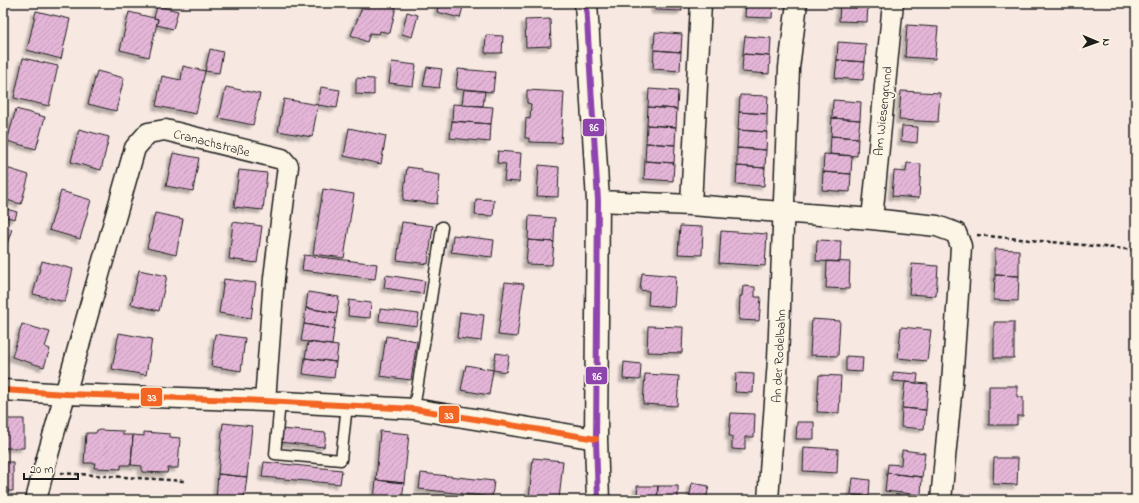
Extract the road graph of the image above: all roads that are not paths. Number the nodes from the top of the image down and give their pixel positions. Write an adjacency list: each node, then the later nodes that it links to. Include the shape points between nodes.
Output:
1 (586, 3): 5 (main road)
2 (701, 3): 6 (street)
3 (797, 3): 7 (street, via 789,68)
4 (893, 3): 8 (street, Am Wiesengrund)
5 (598, 201): 6 (street); 15 (main road)
6 (691, 205): 7 (street)
7 (784, 212): 8 (street); 18 (street, An der Rodelbahn, via 778,360)
8 (872, 219): 19 (street, via 937,226 956,233 961,246)
9 (442, 227): 14 (lane)
10 (3, 390): 11 (street)
11 (66, 394): 12 (street); 12 (street, Cranachstraße, via 135,148 148,133 165,130 282,159 288,166 274,278); 16 (street, Cranachstraße)
12 (273, 402): 13 (street); 13 (lane, via 275,454 341,460)
13 (347, 405): 14 (street)
14 (414, 409): 15 (street)
15 (596, 439): 17 (main road)
16 (36, 500)
17 (598, 500)
18 (768, 500)
19 (941, 500)

